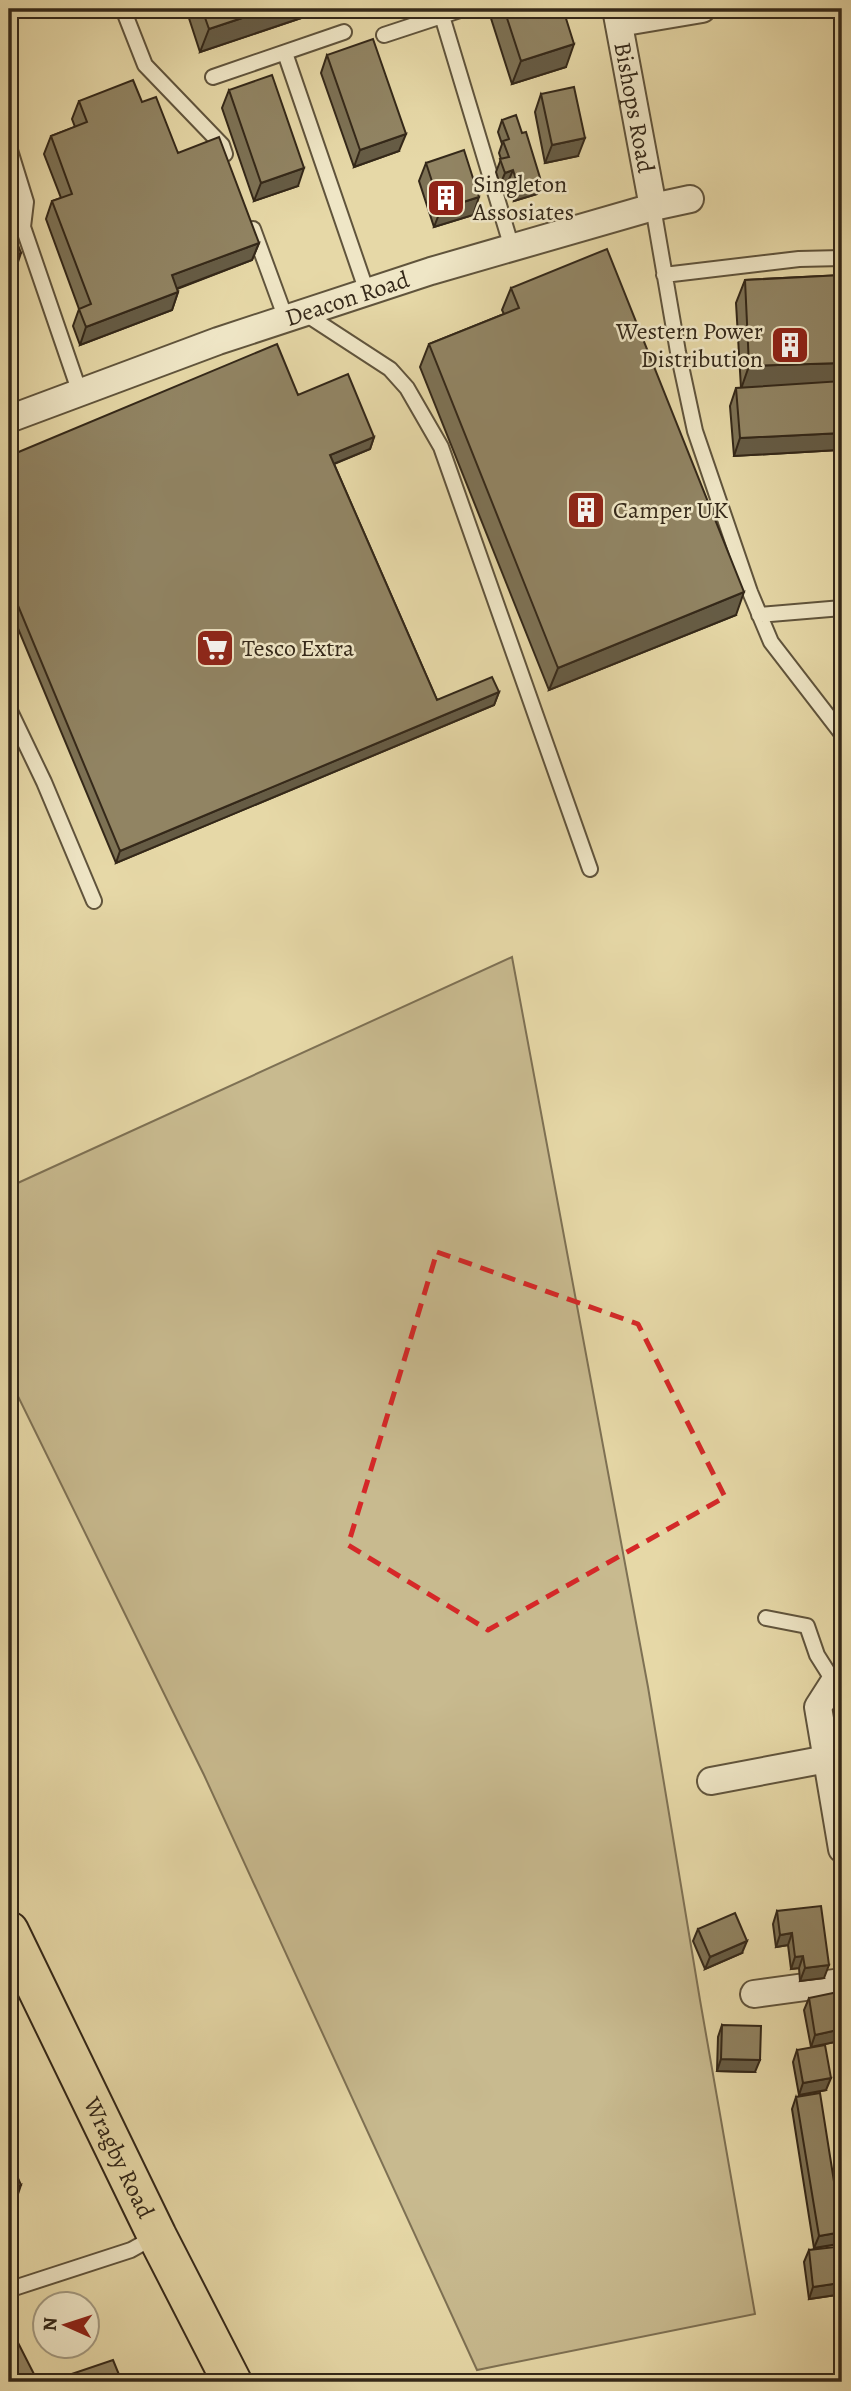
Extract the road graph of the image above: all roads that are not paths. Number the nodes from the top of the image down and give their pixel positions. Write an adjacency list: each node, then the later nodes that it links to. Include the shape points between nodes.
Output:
1 (123, 9): 11 (lane, via 145,65 222,145)
2 (463, 9): 4 (lane)
3 (702, 9): 5 (street)
4 (442, 16): 7 (lane); 15 (lane)
5 (617, 16): 13 (street, Bishops Road)
6 (344, 32): 8 (lane)
7 (384, 35)
8 (285, 53): 9 (lane); 18 (lane)
9 (213, 78)
10 (9, 147): 20 (lane, via 26,202 23,226)
11 (231, 170)
12 (690, 199): 13 (street, Deacon Road)
13 (653, 207): 15 (street, Deacon Road); 17 (lane)
14 (249, 219): 19 (lane)
15 (512, 248): 18 (street, Deacon Road)
16 (842, 258): 17 (lane)
17 (664, 275): 23 (lane, via 695,431)
18 (367, 292): 19 (street, Deacon Road)
19 (295, 316): 20 (street, Deacon Road); 26 (lane, via 390,369 407,388 441,447)
20 (80, 393): 21 (street, Deacon Road)
21 (9, 419)
22 (842, 608): 23 (lane)
23 (760, 615): 25 (lane, via 771,642)
24 (9, 709): 27 (lane)
25 (842, 734)
26 (590, 869)
27 (94, 901)
28 (766, 1618): 29 (lane, via 807,1626 817,1655)
29 (838, 1681): 30 (street, via 818,1707)
30 (827, 1759): 31 (street); 32 (street)
31 (711, 1781)
32 (842, 1849)
33 (9, 1931): 36 (main road, Wragby Road)
34 (842, 1982): 35 (street)
35 (754, 1994)
36 (157, 2236): 37 (lane, via 131,2250); 38 (main road, Wragby Road)
37 (11, 2289)
38 (232, 2382)

